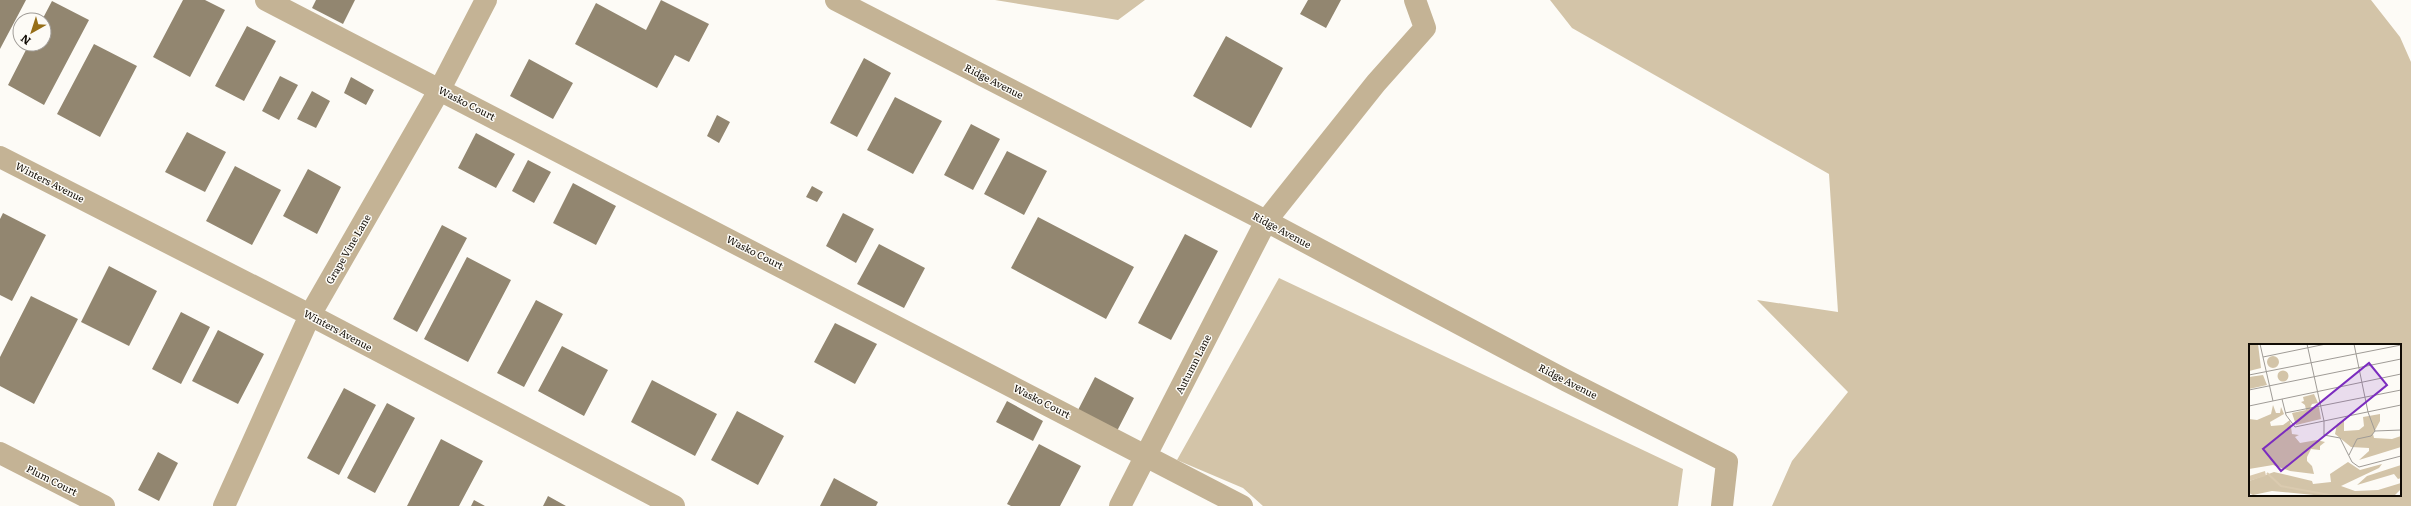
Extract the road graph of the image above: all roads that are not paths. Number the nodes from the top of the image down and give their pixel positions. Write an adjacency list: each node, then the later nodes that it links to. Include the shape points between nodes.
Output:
1 (266, 0): 5 (street, Wasko Court)
2 (486, 0): 5 (street, Grape Vine Lane)
3 (836, 0): 7 (street, Ridge Avenue)
4 (1416, 0): 7 (street, Autumn Lane, via 1425,28 1376,83)
5 (440, 89): 8 (street, Grape Vine Lane); 10 (street, Wasko Court)
6 (0, 157): 8 (street, Winters Avenue)
7 (1266, 221): 10 (street, Autumn Lane); 16 (street, Ridge Avenue, via 1560,377 1727,462)
8 (310, 316): 12 (street, Grape Vine Lane); 13 (street, Winters Avenue)
9 (0, 453): 11 (street, Plum Court)
10 (1146, 455): 14 (street, Autumn Lane); 15 (street, Wasko Court)
11 (104, 506)
12 (224, 506)
13 (674, 506)
14 (1120, 506)
15 (1242, 506)
16 (1722, 506)

